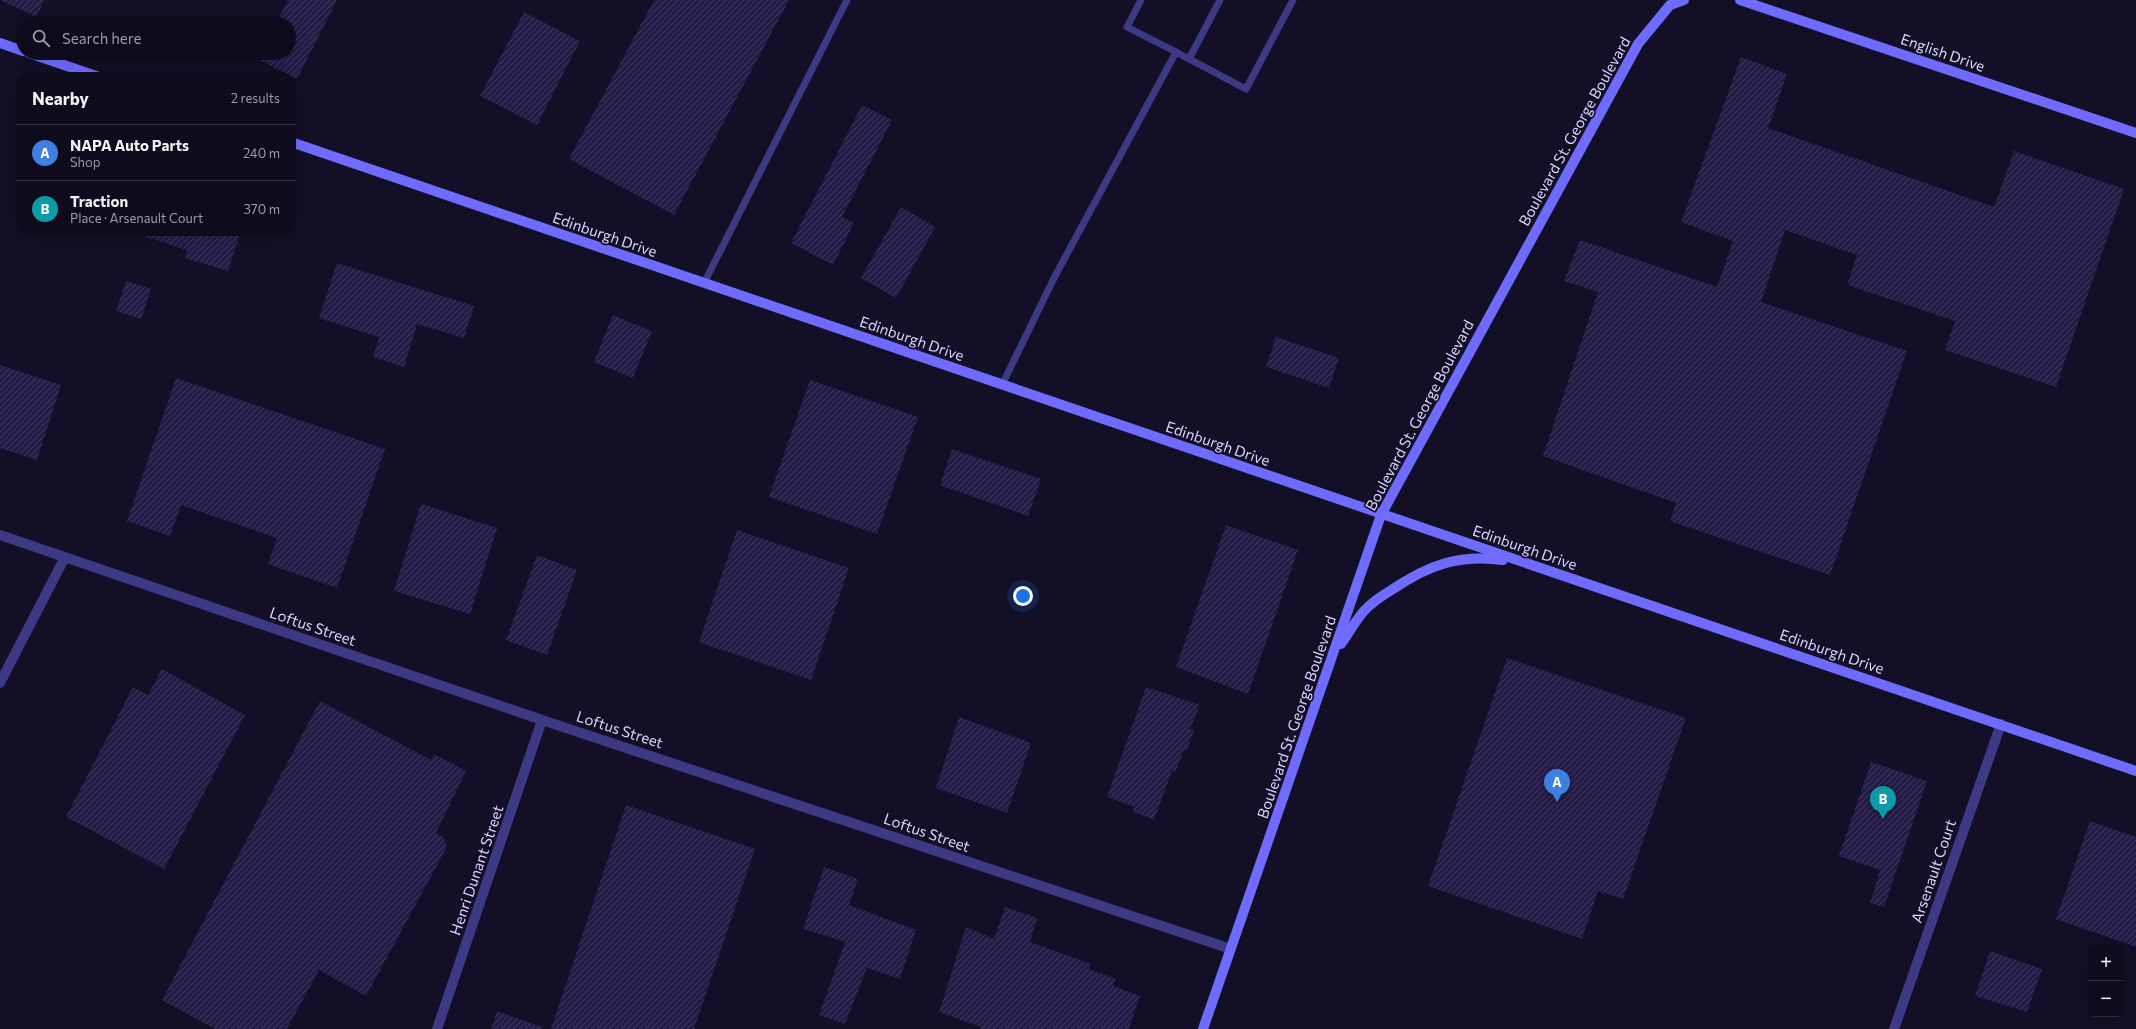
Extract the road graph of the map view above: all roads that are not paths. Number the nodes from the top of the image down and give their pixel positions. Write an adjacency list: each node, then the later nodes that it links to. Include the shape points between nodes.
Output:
1 (847, 0): 15 (lane)
2 (1141, 0): 9 (lane, via 1127,27)
3 (1220, 0): 10 (lane)
4 (1293, 0): 10 (lane, via 1246,89)
5 (1684, 0): 17 (street, Boulevard St. George Boulevard, via 1670,5 1638,44)
6 (1740, 0): 13 (street, English Drive)
7 (0, 43): 8 (street)
8 (16, 49)
9 (1176, 52): 10 (lane); 16 (lane, via 1054,278)
10 (1189, 59)
11 (49, 60): 12 (street)
12 (84, 72)
13 (2136, 133)
14 (296, 144): 15 (street, Edinburgh Drive)
15 (704, 283): 16 (street, Edinburgh Drive)
16 (1002, 385): 17 (street, Edinburgh Drive)
17 (1381, 515): 20 (street, Edinburgh Drive); 21 (street, Boulevard St. George Boulevard)
18 (0, 535): 19 (street, Loftus Street)
19 (65, 558): 22 (street); 23 (street, Loftus Street)
20 (1527, 564): 21 (street, via 1481,557 1430,566 1390,590 1364,611); 24 (street, Edinburgh Drive)
21 (1333, 656): 26 (street, Boulevard St. George Boulevard)
22 (0, 683)
23 (542, 720): 26 (street, Loftus Street); 27 (street, Henri Dunant Street)
24 (2001, 724): 25 (street, Edinburgh Drive); 29 (street, Arsenault Court)
25 (2136, 771)
26 (1231, 949): 28 (street, Boulevard St. George Boulevard)
27 (437, 1029)
28 (1203, 1029)
29 (1894, 1029)

